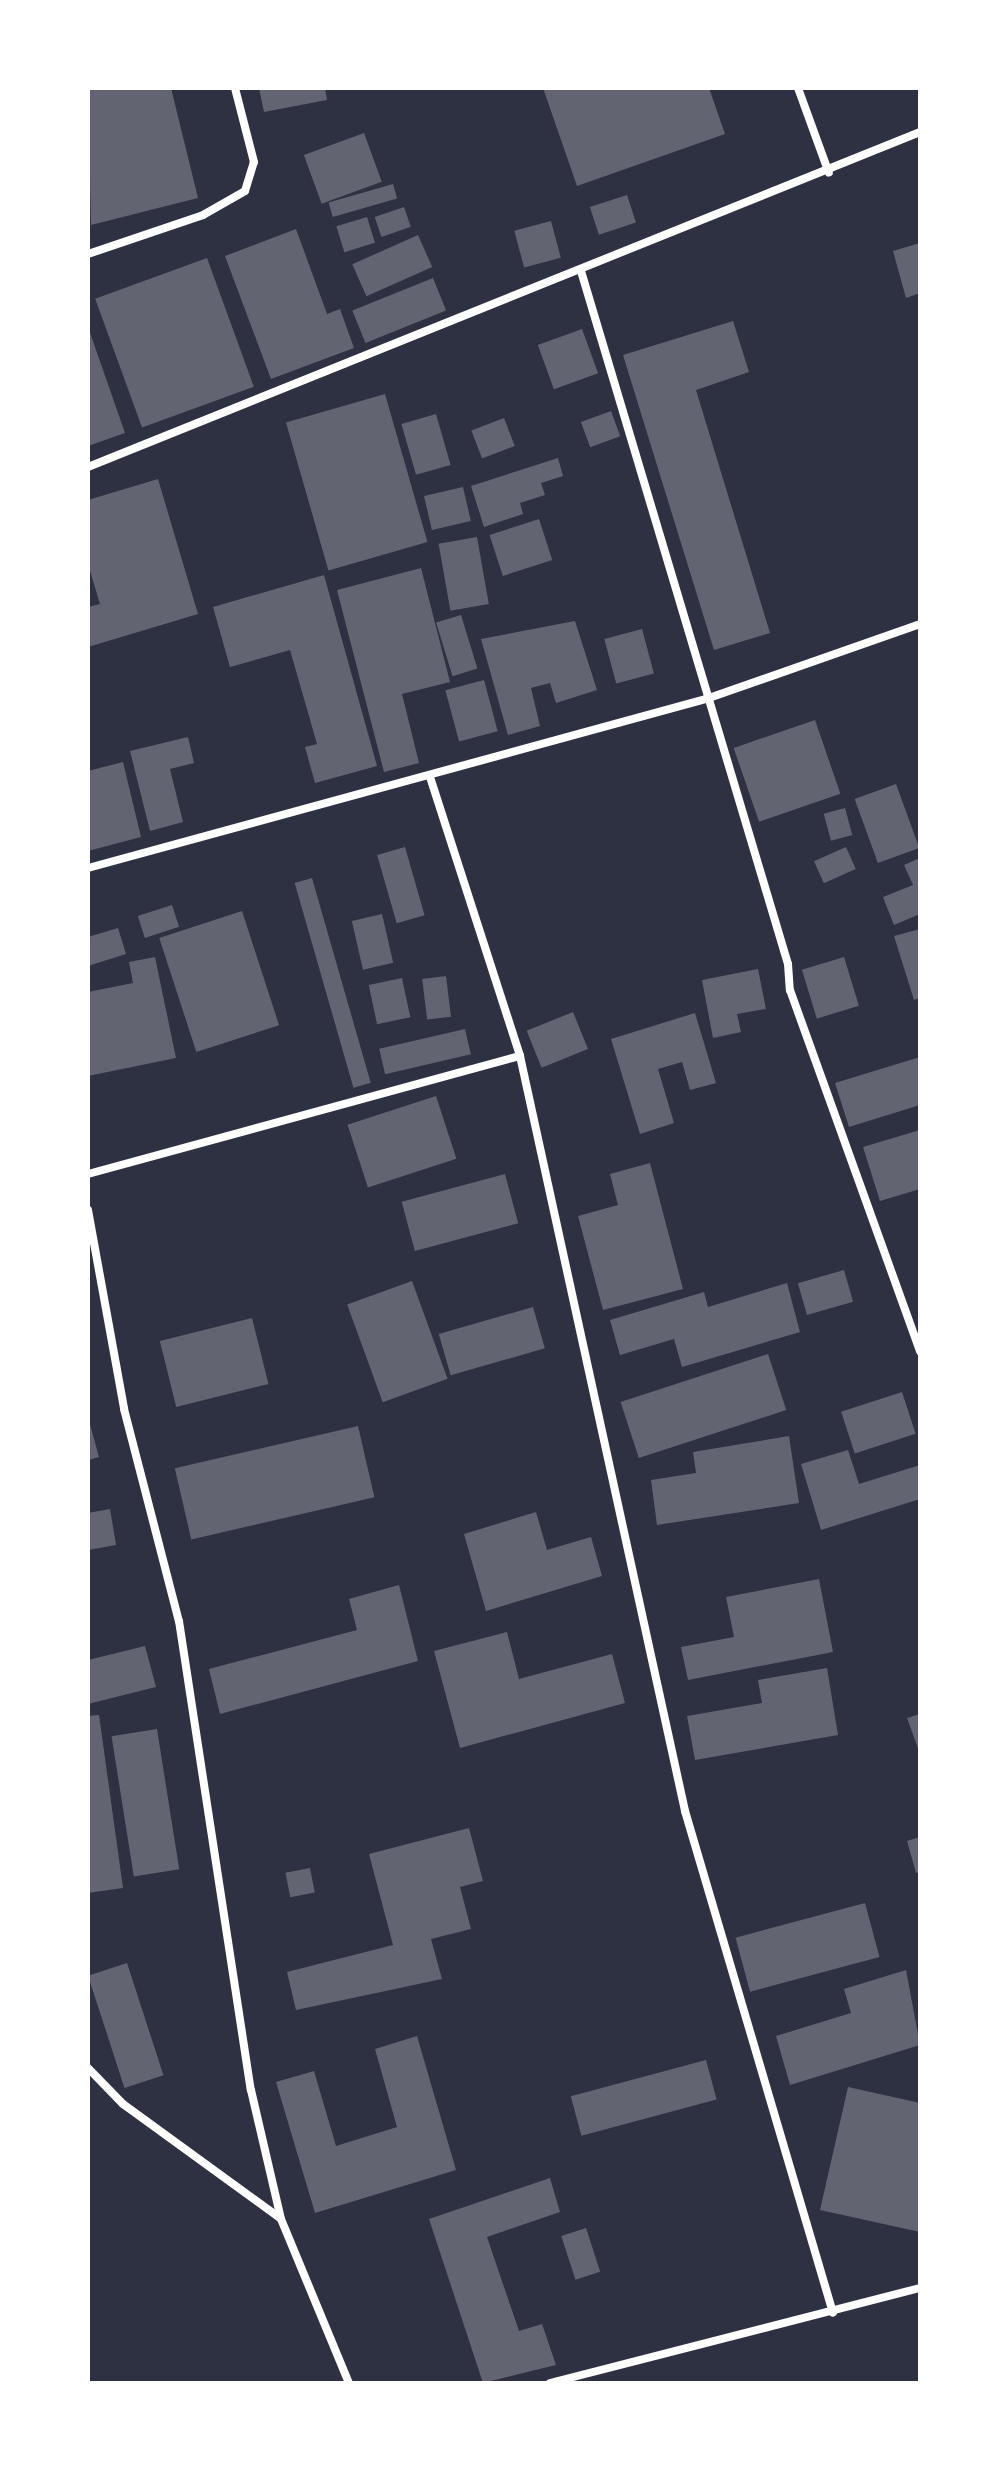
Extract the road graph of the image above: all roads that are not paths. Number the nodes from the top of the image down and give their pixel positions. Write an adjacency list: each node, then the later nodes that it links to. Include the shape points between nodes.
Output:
1 (235, 88): 5 (street, via 254,162 245,191 203,215)
2 (798, 88): 4 (street)
3 (920, 132): 4 (street)
4 (829, 173): 6 (street)
5 (88, 254)
6 (581, 271): 7 (street); 9 (street)
7 (88, 467)
8 (920, 624): 9 (street)
9 (706, 699): 10 (street); 15 (street, via 788,964 790,990)
10 (430, 777): 11 (street); 12 (street)
11 (88, 868)
12 (520, 1056): 13 (street); 19 (street, via 685,1811)
13 (88, 1174)
14 (88, 1210): 17 (street, via 124,1409 179,1621 251,2090)
15 (920, 1351)
16 (88, 2068): 17 (street, via 123,2104)
17 (281, 2219): 20 (street)
18 (920, 2288): 19 (street)
19 (833, 2313): 21 (street)
20 (349, 2383)
21 (550, 2383)

